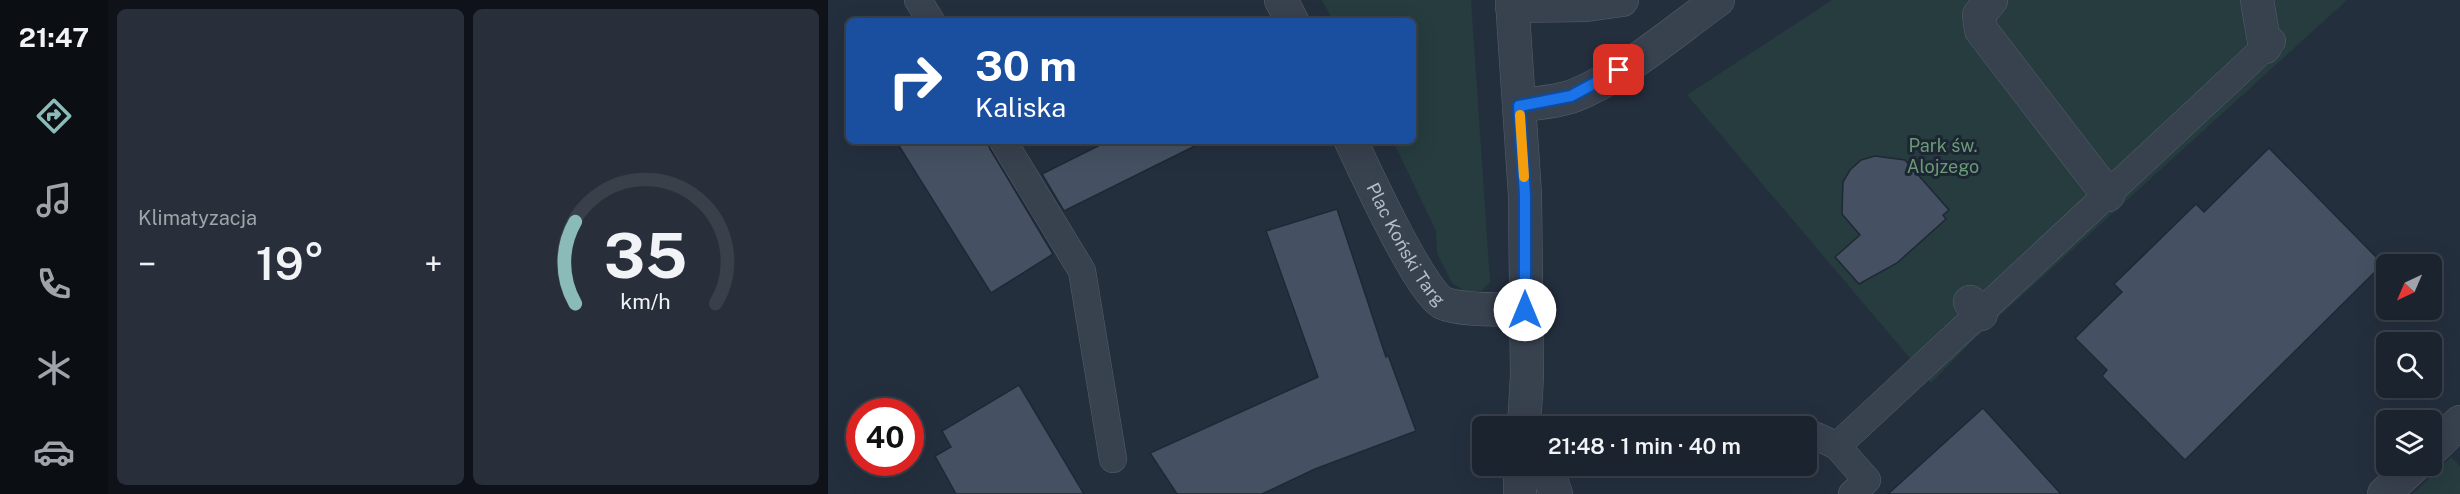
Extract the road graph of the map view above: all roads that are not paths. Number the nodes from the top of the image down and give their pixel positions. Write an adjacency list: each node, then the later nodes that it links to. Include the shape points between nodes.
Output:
1 (918, 0): 7 (lane)
2 (1281, 0): 8 (street)
3 (1622, 0): 6 (street, via 1586,5)
4 (1718, 0): 10 (street, via 1599,83 1571,96)
5 (1991, 0): 13 (street, via 1980,15 1981,30)
6 (1512, 3): 10 (street)
7 (929, 18)
8 (1290, 18)
9 (2266, 22): 13 (lane)
10 (1519, 106): 14 (street, via 1525,195)
11 (1005, 144): 18 (lane, via 1082,271)
12 (1352, 144): 14 (street, Plac Koński Targ, via 1396,232 1434,296 1443,303 1466,308)
13 (2108, 195): 24 (lane, via 1827,441 1867,480)
14 (1525, 310): 15 (street)
15 (1528, 416)
16 (2460, 422): 17 (street)
17 (2442, 439)
18 (1113, 459)
19 (1520, 476): 22 (street)
20 (1550, 476): 23 (street)
21 (2403, 476): 25 (street)
22 (1520, 494)
23 (1556, 494)
24 (1852, 494)
25 (2384, 494)

